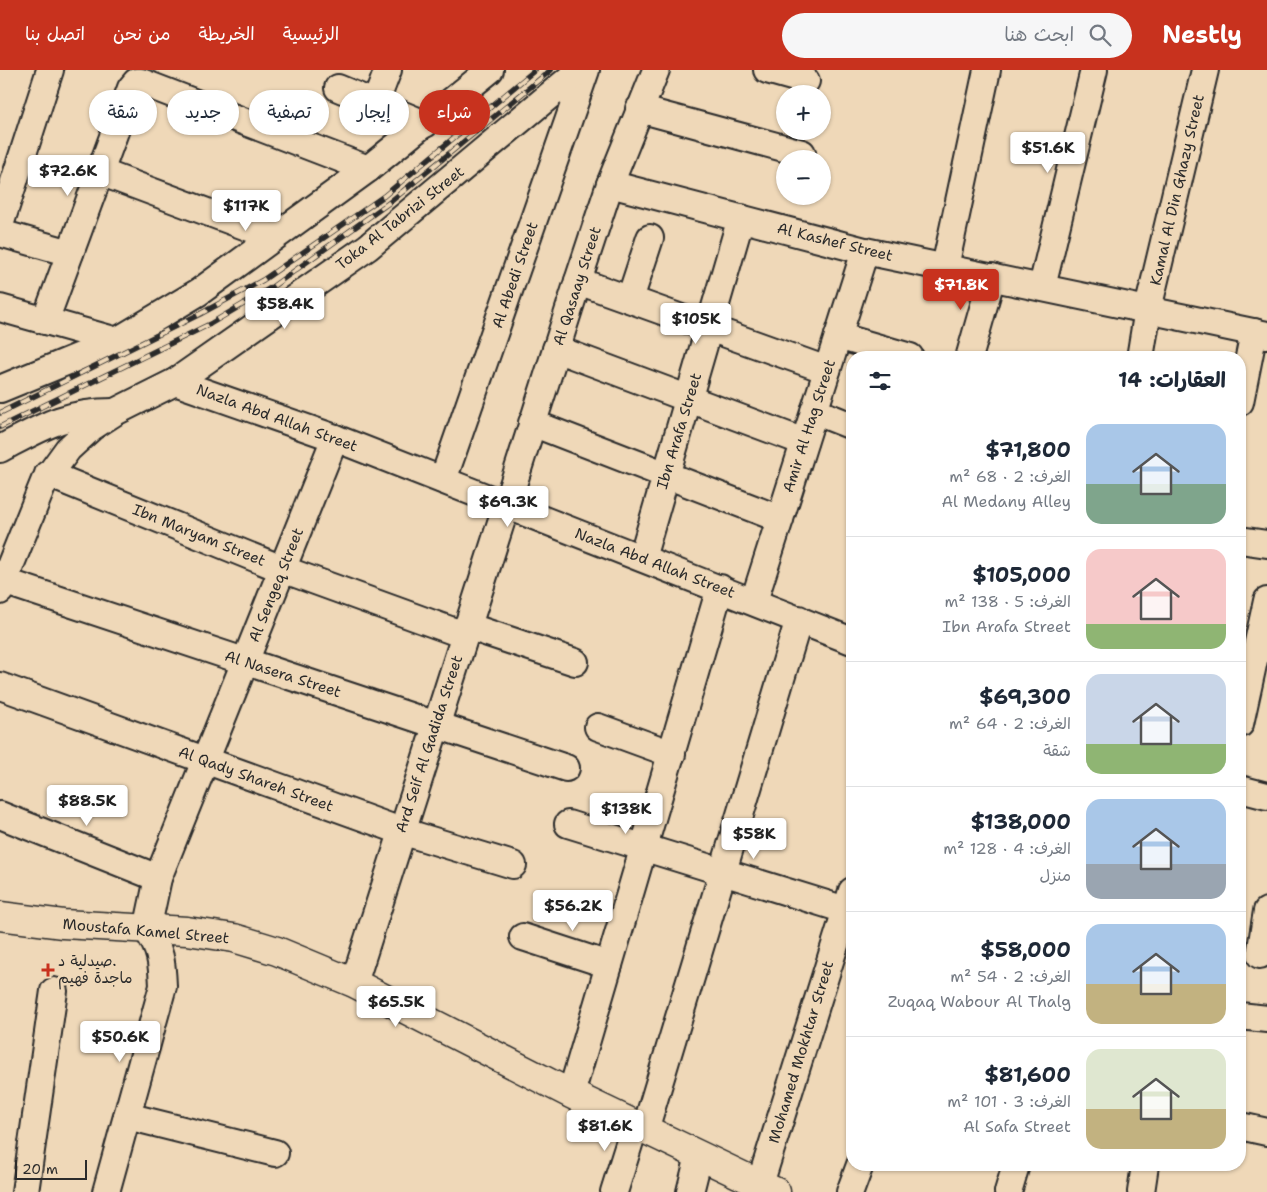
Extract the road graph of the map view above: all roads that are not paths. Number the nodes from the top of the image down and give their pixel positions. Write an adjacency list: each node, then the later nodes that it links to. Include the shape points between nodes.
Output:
1 (50, 70): 23 (street)
2 (388, 70): 14 (street)
3 (580, 70): 46 (street, Toka Al Tabrizi Street, via 368,247)
4 (586, 70): 59 (street, Al Abedi Street)
5 (656, 70): 16 (street, Al Qasaay Street)
6 (767, 70): 11 (street)
7 (987, 70): 29 (street)
8 (1094, 70): 32 (street)
9 (1205, 70): 35 (street, Kamal Al Din Ghazy Street)
10 (482, 71): 15 (street)
11 (806, 81)
12 (338, 88): 13 (street)
13 (343, 90)
14 (380, 90)
15 (462, 90)
16 (639, 109): 18 (street); 21 (street, Al Qasaay Street)
17 (419, 129): 19 (street)
18 (791, 150)
19 (368, 169): 20 (street, via 141,82 134,83 131,88); 25 (street)
20 (100, 172): 25 (street); 28 (street)
21 (610, 184): 22 (street, Al Kashef Street); 31 (street, Al Qasaay Street)
22 (741, 218): 27 (street, Al Kashef Street); 37 (street, Ibn Arafa Street)
23 (0, 225)
24 (0, 233): 28 (street)
25 (274, 238): 40 (street, via 199,292)
26 (650, 238): 33 (street)
27 (865, 251): 29 (street, Al Kashef Street); 39 (street, Amir Al Hag Street)
28 (70, 253): 36 (street)
29 (945, 267): 30 (street, Al Kashef Street)
30 (992, 277): 32 (street, Al Kashef Street); 43 (street)
31 (578, 281): 33 (street); 41 (street, Al Qasaay Street)
32 (1042, 287): 35 (street, Al Kashef Street)
33 (630, 299): 37 (street)
34 (0, 308): 36 (street)
35 (1148, 309): 38 (street, Al Kashef Street); 44 (street, Kamal Al Din Ghazy Street)
36 (45, 321): 40 (street)
37 (709, 328): 45 (street); 49 (street, Ibn Arafa Street)
38 (1261, 333): 47 (street)
39 (838, 336): 42 (street); 45 (street, Amir Al Hag Street)
40 (117, 341): 48 (street)
41 (556, 349): 49 (street); 52 (street, Al Qasaay Street)
42 (889, 351)
43 (972, 351)
44 (1141, 351)
45 (827, 370): 50 (street, Amir Al Hag Street)
46 (175, 382): 51 (street, Toka Al Tabrizi Street); 54 (street, Nazla Abd Allah Street)
47 (1246, 382)
48 (0, 389)
49 (688, 398): 55 (street); 58 (street, Ibn Arafa Street)
50 (814, 411): 53 (street); 55 (street, Amir Al Hag Street)
51 (116, 412): 56 (street, via 87,412 58,419); 57 (street, Toka Al Tabrizi Street, via 92,427)
52 (532, 423): 58 (street); 60 (street, Al Qasaay Street)
53 (846, 424)
54 (335, 438): 59 (street, Nazla Abd Allah Street); 65 (street, Al Sengeq Street)
55 (804, 442): 61 (street, Amir Al Hag Street)
56 (0, 449)
57 (48, 474): 65 (street, Ibn Maryam Street); 66 (street, Toka Al Tabrizi Street)
58 (666, 475): 61 (street); 64 (street, Ibn Arafa Street)
59 (443, 480): 60 (street, Nazla Abd Allah Street)
60 (506, 505): 64 (street, Nazla Abd Allah Street); 71 (street, Ard Seif Al Gadida Street)
61 (780, 519): 68 (street, Amir Al Hag Street)
62 (1246, 541): 63 (street)
63 (1267, 544)
64 (642, 558): 67 (street, Nazla Abd Allah Street)
65 (282, 569): 71 (street, Ibn Maryam Street); 73 (street, Al Sengeq Street)
66 (1, 584): 73 (street, Al Nasera Street)
67 (720, 588): 68 (street, Nazla Abd Allah Street); 80 (street)
68 (754, 601): 70 (street, Nazla Abd Allah Street)
69 (1267, 601): 75 (street)
70 (799, 619): 72 (street, Nazla Abd Allah Street); 90 (street)
71 (465, 631): 74 (street, Ibn Maryam Street); 78 (street, Ard Seif Al Gadida Street)
72 (846, 639)
73 (245, 661): 78 (street, Al Nasera Street); 81 (street, Al Sengeq Street)
74 (575, 662)
75 (1254, 662): 77 (street)
76 (0, 686): 81 (street, Al Qady Shareh Street)
77 (1246, 697)
78 (436, 724): 82 (street, Al Nasera Street); 87 (street, Ard Seif Al Gadida Street)
79 (598, 727): 80 (street)
80 (672, 754): 88 (street)
81 (206, 761): 87 (street, Al Qady Shareh Street); 91 (street, Al Sengeq Street)
82 (566, 768)
83 (1246, 791): 84 (street)
84 (1267, 796)
85 (0, 815): 91 (street)
86 (568, 824): 88 (street)
87 (401, 831): 89 (street, Al Qady Shareh Street); 100 (street, Ard Seif Al Gadida Street)
88 (644, 848): 90 (street); 99 (street)
89 (513, 865)
90 (723, 872): 92 (street); 106 (street)
91 (158, 878): 96 (street, Al Sengeq Street)
92 (846, 903)
93 (1267, 912): 98 (street)
94 (0, 916): 96 (main road, Moustafa Kamel Street)
95 (846, 918): 114 (street, Mohamed Mokhtar Street)
96 (147, 930): 100 (main road, Moustafa Kamel Street, via 187,931 234,938 277,951); 105 (street, via 158,946 163,986)
97 (523, 937): 99 (street)
98 (1256, 954)
99 (609, 966): 104 (street)
100 (354, 983): 104 (main road, Moustafa Kamel Street)
101 (54, 991): 115 (street)
102 (1246, 1017): 103 (street)
103 (1267, 1019)
104 (571, 1094): 106 (main road, Moustafa Kamel Street)
105 (127, 1116): 109 (street); 116 (street)
106 (640, 1127): 110 (main road, Moustafa Kamel Street); 117 (street)
107 (1246, 1127): 108 (street)
108 (1267, 1132)
109 (275, 1153)
110 (699, 1156): 114 (main road, Moustafa Kamel Street); 118 (street)
111 (858, 1171): 119 (street)
112 (1014, 1171): 120 (street)
113 (1144, 1171): 121 (street)
114 (768, 1188)
115 (25, 1192)
116 (106, 1192)
117 (614, 1192)
118 (690, 1192)
119 (850, 1192)
120 (1008, 1192)
121 (1141, 1192)

